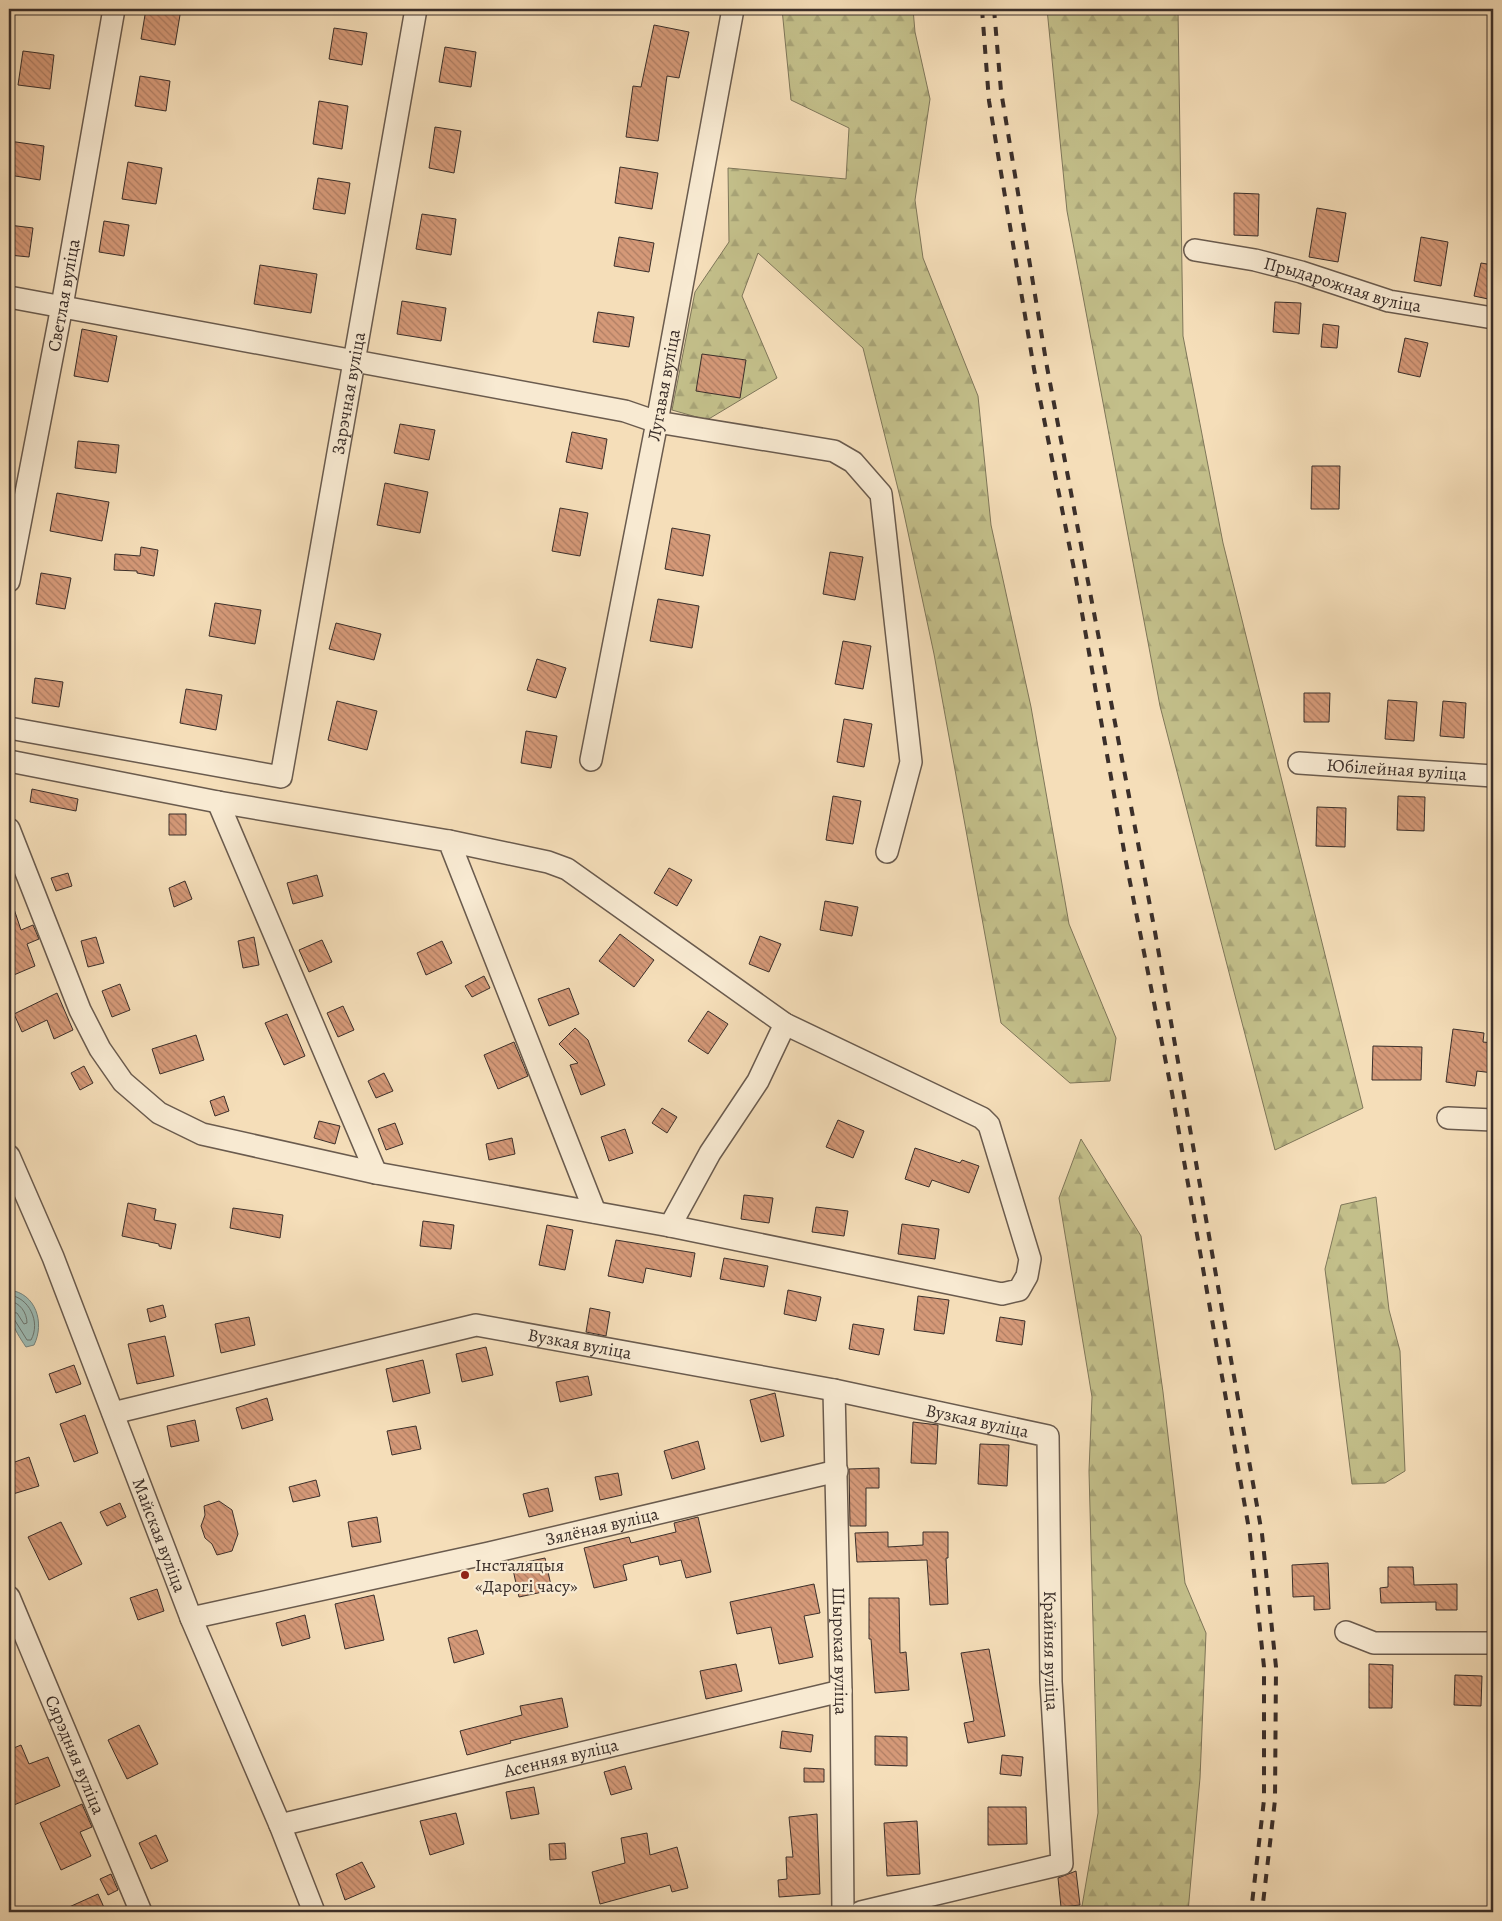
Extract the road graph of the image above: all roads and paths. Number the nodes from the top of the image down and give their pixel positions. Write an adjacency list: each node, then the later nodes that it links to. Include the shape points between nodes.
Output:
1 (114, 9): 6 (street, Светлая вуліца)
2 (416, 9): 8 (street, Зарэчная вуліца)
3 (733, 9): 9 (street, Лугавая вуліца)
4 (1195, 250): 7 (street, Прыдарожная вуліца, via 1283,267 1389,301)
5 (9, 297): 6 (street)
6 (62, 306): 8 (street); 10 (street, Светлая вуліца)
7 (1493, 318)
8 (355, 360): 9 (street, via 625,411); 11 (street, Зарэчная вуліца, via 281,778)
9 (657, 422): 12 (street, Лугавая вуліца); 19 (street, via 834,451 853,462 881,494 911,762)
10 (9, 581)
11 (9, 728)
12 (591, 760)
13 (9, 762): 16 (street)
14 (1299, 763): 15 (street, Юбілейная вуліца)
15 (1493, 776)
16 (218, 802): 18 (street); 24 (street)
17 (9, 829): 24 (street, via 80,1010 100,1049 123,1082 159,1113 202,1134)
18 (449, 841): 20 (street, via 567,869); 25 (street)
19 (887, 852)
20 (785, 1024): 26 (street, via 758,1081 710,1153); 26 (street, via 982,1118 989,1125 1030,1259 1027,1276 1019,1290 1002,1294)
21 (1448, 1118): 22 (street)
22 (1493, 1120)
23 (9, 1156): 28 (street, Майская вуліца, via 53,1257)
24 (376, 1173): 25 (street)
25 (595, 1212): 26 (street)
26 (670, 1226)
27 (834, 1390): 28 (street, Вузкая вуліца, via 476,1325); 29 (street, Вузкая вуліца); 30 (street, Шырокая вуліца)
28 (113, 1413): 32 (street, Майская вуліца)
29 (1048, 1436): 40 (street, Крайняя вуліца, via 1051,1682 1062,1864)
30 (836, 1471): 32 (street, Зялёная вуліца); 35 (street, Шырокая вуліца)
31 (9, 1597): 37 (street, Сярэдняя вуліца)
32 (191, 1618): 36 (street, Майская вуліца)
33 (1346, 1632): 34 (street, via 1374,1643)
34 (1493, 1643)
35 (841, 1691): 36 (street, Асенняя вуліца); 39 (street, Шырокая вуліца)
36 (280, 1825): 38 (street, Майская вуліца)
37 (141, 1912)
38 (314, 1912)
39 (843, 1912)
40 (860, 1912)

